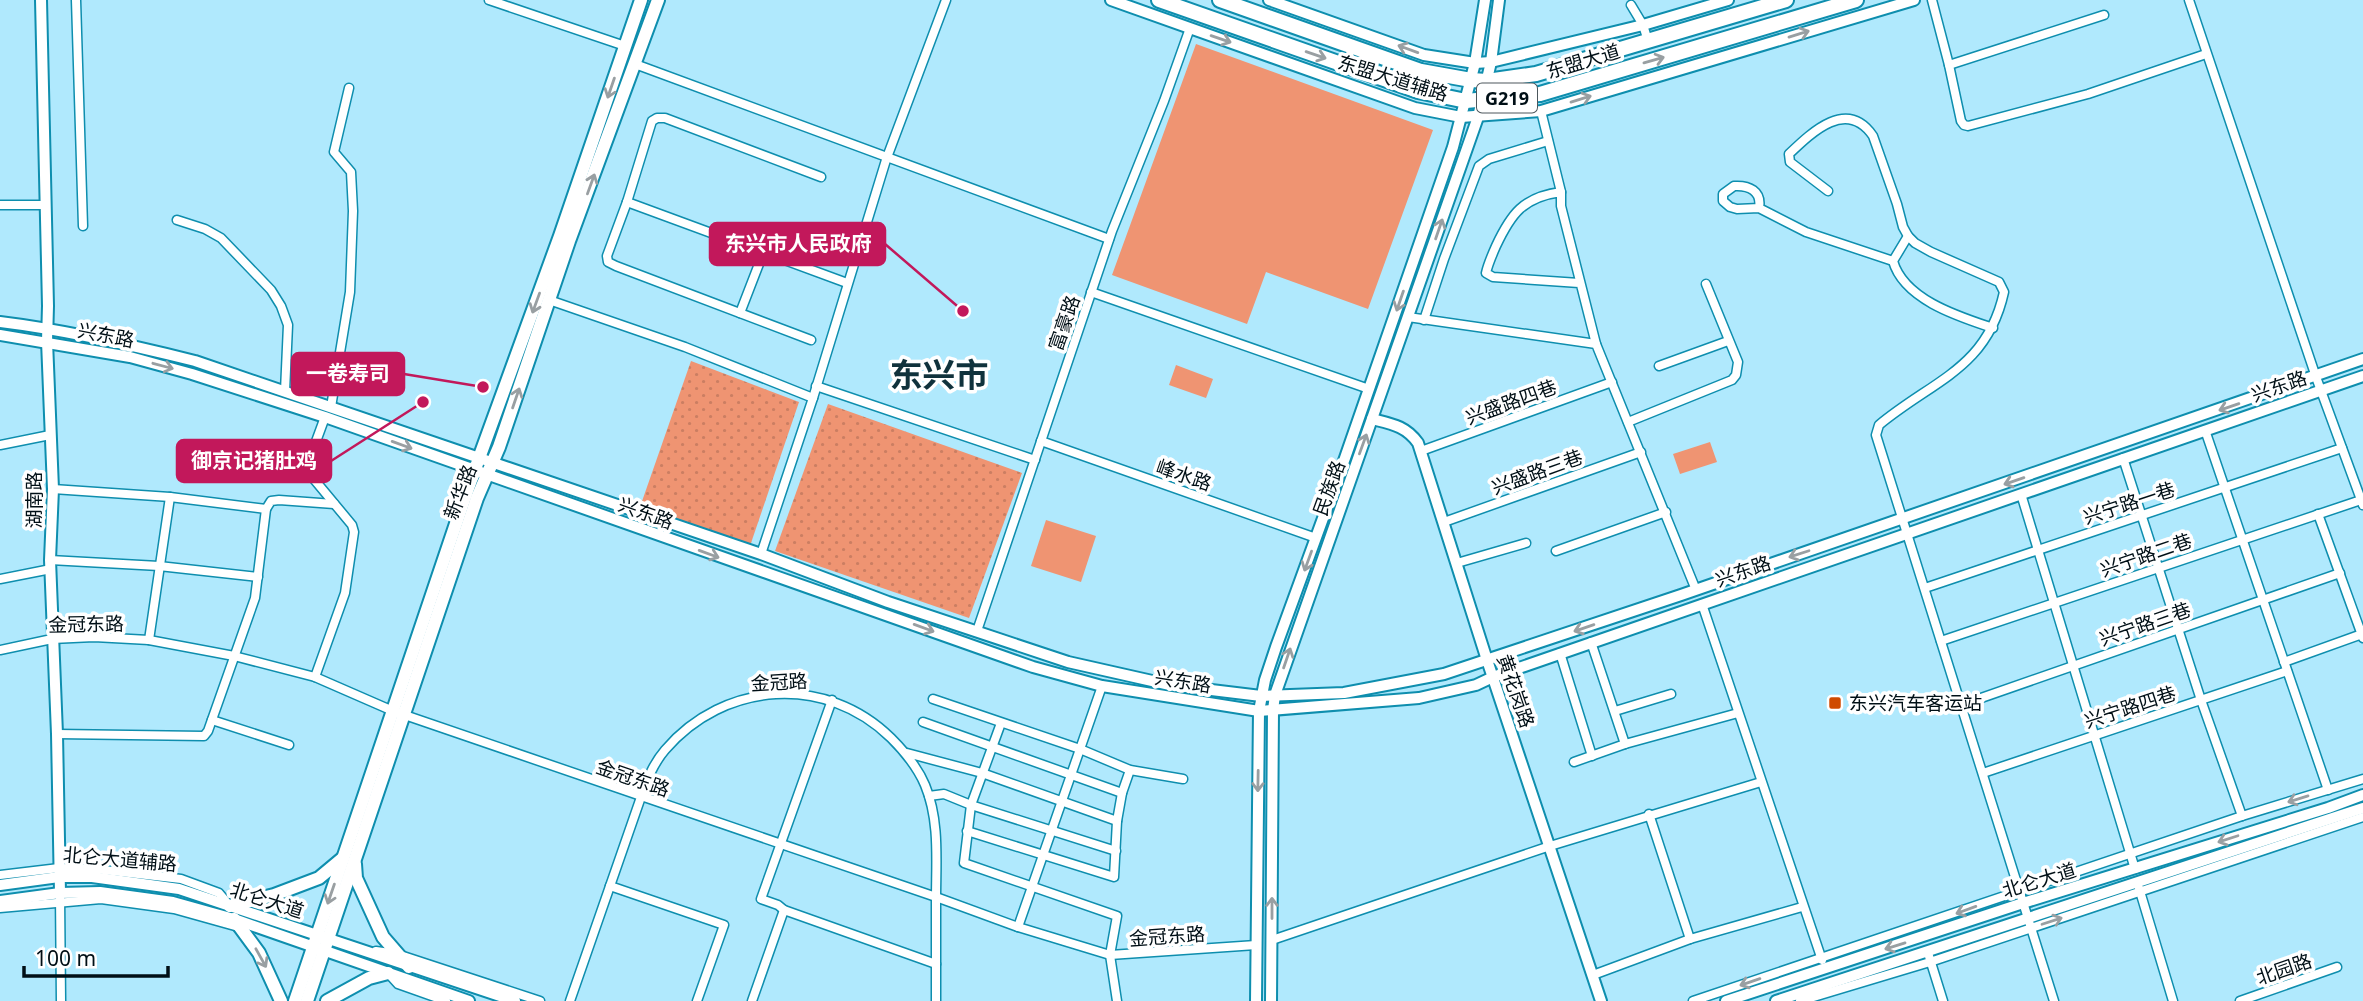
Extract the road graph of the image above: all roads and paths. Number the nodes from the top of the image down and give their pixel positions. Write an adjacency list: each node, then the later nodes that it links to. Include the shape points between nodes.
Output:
1 (41, 0): 47 (main road, 湖南路)
2 (76, 0): 50 (street)
3 (489, 0): 26 (street)
4 (641, 0): 26 (main road, 新华路)
5 (658, 0): 30 (main road, 新华路)
6 (946, 0): 41 (street)
7 (1111, 0): 22 (main road, 东盟大道辅路)
8 (1160, 0): 36 (highway, 东盟大道 / G219, one-way to 36, via 1418,91)
9 (1220, 0): 25 (highway, 东盟大道 / G219)
10 (1269, 0): 23 (main road, 东盟大道辅路)
11 (1485, 0): 29 (main road, 民族路)
12 (1499, 0): 28 (main road, 民族路)
13 (1728, 0): 21 (main road, 东盟大道辅路)
14 (1786, 0): 24 (highway, 东盟大道 / G219)
15 (1856, 0): 35 (highway, 东盟大道 / G219, one-way to 15, via 1540,94)
16 (1914, 0): 37 (main road, 东盟大道辅路, one-way to 16)
17 (1932, 0): 31 (street)
18 (2189, 0): 27 (street)
19 (1631, 5): 21 (street)
20 (2104, 15): 31 (street)
21 (1643, 25): 24 (street); 28 (main road, 东盟大道辅路)
22 (1190, 28): 38 (main road, 东盟大道辅路, one-way to 38, via 1415,107); 52 (street, 富豪路)
23 (1349, 28): 25 (street); 29 (main road, 东盟大道辅路, one-way to 23, via 1424,55)
24 (1648, 41): 33 (highway, 东盟大道 / G219, via 1536,74)
25 (1343, 44): 32 (highway, 东盟大道 / G219, via 1422,71)
26 (625, 46): 94 (main road, 新华路, one-way to 94)
27 (2206, 54): 31 (street, via 2088,94 1968,126 1961,121); 74 (street)
28 (1490, 62): 29 (main road, 东盟大道辅路); 33 (main road, 民族路)
29 (1475, 63): 32 (main road, 民族路)
30 (635, 64): 41 (street); 59 (main road, 新华路, one-way to 30)
31 (1949, 65)
32 (1471, 80): 33 (highway, 东盟大道 / G219); 36 (main road, 民族路)
33 (1487, 81): 35 (main road, 民族路)
34 (348, 88): 81 (street, via 334,152 351,173 350,292)
35 (1482, 101): 36 (highway, 东盟大道 / G219); 39 (main road, 民族路)
36 (1466, 102): 38 (main road, 民族路)
37 (1541, 111): 39 (main road, 东盟大道辅路); 40 (street)
38 (1461, 117): 39 (main road, 东盟大道辅路); 77 (main road, 民族路, one-way to 77)
39 (1478, 117): 61 (main road, 民族路, one-way to 39)
40 (1548, 141): 44 (street); 62 (street, via 1479,166)
41 (887, 157): 52 (street); 55 (street)
42 (821, 177): 45 (street, via 657,118 652,121)
43 (1828, 191): 51 (street, via 1790,162 1789,153 1830,121 1858,122 1873,136)
44 (1561, 192): 56 (street); 56 (street, via 1515,212 1486,273)
45 (627, 202): 53 (street); 60 (street, via 608,262)
46 (0, 205): 47 (street)
47 (46, 205): 64 (main road, 湖南路)
48 (1759, 208): 48 (street, via 1755,190 1746,186 1734,186 1724,194 1723,201 1730,207); 54 (street, via 1807,232)
49 (177, 220): 78 (street, via 221,238 276,298 288,325)
50 (83, 226)
51 (1908, 236): 54 (street); 65 (street, via 1931,252 1999,282 2004,292)
52 (1109, 239): 58 (street, 富豪路)
53 (764, 251): 55 (street); 60 (street)
54 (1893, 261): 65 (street, via 1923,299)
55 (847, 283): 76 (street)
56 (1579, 283): 70 (street)
57 (1706, 284): 69 (street)
58 (1091, 292): 77 (street); 87 (street, 富豪路)
59 (549, 300): 80 (street); 94 (main road, 新华路, one-way to 59)
60 (740, 313): 67 (street)
61 (1408, 317): 62 (street); 83 (main road, 民族路)
62 (1424, 320): 70 (street)
63 (0, 322): 64 (main road, 兴东路)
64 (48, 328): 68 (main road, 湖南路); 78 (main road, 兴东路, via 195,360)
65 (1993, 328): 105 (street, via 1965,364 1877,429)
66 (0, 334): 68 (main road, 兴东路)
67 (811, 340)
68 (47, 341): 82 (main road, 兴东路, one-way to 82, via 130,356); 86 (main road, 湖南路)
69 (1728, 341): 72 (street); 84 (street, via 1738,362 1732,380)
70 (1595, 344): 75 (street)
71 (2363, 359): 74 (main road, 兴东路)
72 (1659, 366)
73 (2363, 376): 79 (main road, 兴东路)
74 (2316, 377): 79 (street); 105 (main road, 兴东路, one-way to 105)
75 (1612, 382): 84 (street); 90 (street, 兴盛路四巷)
76 (816, 386): 80 (street); 93 (street)
77 (1369, 389): 108 (main road, 民族路)
78 (285, 391): 81 (main road, 兴东路)
79 (2321, 391): 85 (main road, 兴东路); 89 (street)
80 (813, 398): 113 (street)
81 (331, 407): 94 (main road, 兴东路)
82 (325, 418): 94 (main road, 兴东路, one-way to 94); 100 (street, via 307,466)
83 (1372, 419): 90 (main road, 黄花岗路, via 1401,426); 144 (main road, 民族路, one-way to 83)
84 (1628, 422): 91 (street)
85 (2205, 430): 92 (main road, 兴东路); 95 (street)
86 (50, 435): 88 (street); 96 (main road, 湖南路)
87 (1041, 441): 93 (street, 富豪路); 108 (street, 峰水路)
88 (0, 445)
89 (2342, 448): 95 (street, 兴宁路一巷); 99 (street)
90 (1421, 451): 106 (main road, 黄花岗路)
91 (1641, 452): 102 (street); 106 (street, 兴盛路三巷)
92 (2123, 458): 97 (main road, 兴东路); 104 (street)
93 (1035, 460): 127 (street, 富豪路)
94 (484, 467): 113 (main road, 兴东路); 142 (main road, 兴东路, one-way to 142, via 1033,667); 153 (main road, 新华路, via 477,498)
95 (2225, 488): 104 (street, 兴宁路一巷); 109 (street)
96 (53, 489): 98 (street); 115 (main road, 湖南路)
97 (2021, 494): 107 (main road, 兴东路); 111 (street)
98 (170, 497): 101 (street); 116 (street)
99 (2362, 502): 103 (street, 兴宁路二巷)
100 (334, 504): 101 (street, via 279,500 271,501); 140 (street, via 354,532 345,593)
101 (266, 509): 119 (street)
102 (1666, 512): 112 (street); 122 (street)
103 (2318, 514): 109 (street, 兴宁路二巷); 118 (street)
104 (2141, 515): 111 (street, 兴宁路一巷); 117 (street)
105 (1904, 519): 107 (street); 122 (main road, 兴东路, one-way to 122)
106 (1444, 522): 114 (main road, 黄花岗路)
107 (1908, 533): 121 (street); 125 (main road, 兴东路)
108 (1317, 538): 145 (main road, 民族路, one-way to 145)
109 (2242, 540): 117 (street, 兴宁路二巷); 123 (street)
110 (1526, 543): 114 (street)
111 (2037, 550): 121 (street, 兴宁路一巷); 124 (street)
112 (1556, 551)
113 (761, 554): 127 (main road, 兴东路)
114 (1457, 563): 136 (main road, 黄花岗路)
115 (50, 564): 116 (street); 120 (street); 129 (main road, 湖南路)
116 (159, 566): 119 (street); 130 (street)
117 (2158, 568): 124 (street, 兴宁路二巷); 126 (street)
118 (2340, 573): 123 (street, 兴宁路三巷); 128 (street)
119 (258, 576): 135 (street)
120 (0, 579)
121 (1925, 588): 131 (street)
122 (1696, 590): 136 (main road, 兴东路, one-way to 136)
123 (2263, 600): 126 (street, 兴宁路三巷); 137 (street)
124 (2053, 603): 131 (street, 兴宁路二巷); 138 (street)
125 (1702, 604): 132 (main road, 兴东路); 154 (street)
126 (2178, 629): 138 (street, 兴宁路三巷); 148 (street)
127 (977, 631): 145 (main road, 兴东路, via 1103,672)
128 (2362, 636): 137 (street)
129 (52, 639): 130 (street, 金冠东路); 133 (street, 金冠东路); 158 (main road, 湖南路)
130 (149, 640): 135 (street, 金冠东路)
131 (1941, 641): 149 (street)
132 (1591, 642): 134 (main road, 兴东路); 152 (street)
133 (0, 650)
134 (1560, 653): 141 (main road, 兴东路); 165 (street)
135 (234, 656): 140 (street, 金冠东路); 155 (street)
136 (1487, 660): 141 (main road, 黄花岗路); 144 (main road, 兴东路, via 1444,674 1344,693)
137 (2284, 662): 139 (street)
138 (2072, 666): 149 (street, 兴宁路三巷); 159 (street)
139 (2287, 671): 148 (street, 兴宁路四巷); 174 (street)
140 (315, 677): 153 (street, 金冠东路)
141 (1493, 677): 150 (main road, 兴东路, via 1419,698); 189 (main road, 黄花岗路)
142 (1102, 686): 151 (main road, 兴东路); 163 (street)
143 (1671, 694): 152 (street)
144 (1275, 695): 145 (main road, 兴东路); 150 (main road, 民族路)
145 (1261, 696): 151 (main road, 民族路)
146 (933, 699): 157 (street)
147 (832, 700): 164 (street, 金冠路, via 878,725); 178 (street, 金冠路, via 799,694 758,696 706,715 663,752); 188 (street)
148 (2201, 700): 159 (street, 兴宁路四巷); 183 (street)
149 (1961, 705): 169 (street)
150 (1273, 710): 151 (main road, 兴东路); 214 (main road, 民族路, one-way to 150)
151 (1259, 711): 216 (main road, 民族路, one-way to 216)
152 (1615, 711): 160 (street)
153 (398, 713): 178 (street, 金冠东路); 193 (main road, 新华路)
154 (1738, 713): 160 (street); 173 (street)
155 (212, 720): 158 (street, via 204,736 197,738); 161 (street)
156 (923, 722): 162 (street)
157 (1001, 723): 162 (street); 163 (street)
158 (57, 734): 195 (main road, 湖南路)
159 (2093, 736): 169 (street, 兴宁路四巷); 191 (street)
160 (1625, 744): 165 (street)
161 (289, 745)
162 (992, 747): 168 (street); 170 (street)
163 (1080, 749): 167 (street); 170 (street)
164 (907, 753): 168 (street); 177 (street, 金冠路)
165 (1592, 756): 166 (street)
166 (1574, 762)
167 (1130, 769): 171 (street); 175 (street)
168 (982, 773): 179 (street); 180 (street)
169 (1983, 773): 201 (street)
170 (1071, 774): 175 (street); 179 (street)
171 (1184, 779)
172 (2363, 779): 174 (street)
173 (1761, 782): 182 (street); 207 (street)
174 (2328, 790): 183 (street, one-way to 183)
175 (1122, 793): 185 (street)
176 (2363, 795): 194 (main road, 北仑大道, one-way to 194)
177 (929, 796): 180 (street, via 944,794); 203 (street, 金冠路, via 938,845)
178 (640, 797): 188 (street, 金冠东路); 198 (street, 金冠路)
179 (1062, 801): 185 (street); 186 (street)
180 (971, 806): 186 (street); 187 (street)
181 (2363, 808): 200 (main road, 北仑大道)
182 (1649, 814): 189 (street); 213 (street)
183 (2242, 816): 191 (street)
184 (2363, 817): 200 (street)
185 (1117, 821): 190 (street)
186 (1052, 830): 190 (street); 192 (street)
187 (967, 831): 192 (street); 199 (street, via 964,863)
188 (780, 844): 203 (street, 金冠东路); 209 (street, via 761,899)
189 (1550, 846): 214 (street); 226 (main road, 黄花岗路)
190 (1116, 851): 192 (street, via 1115,875 1110,878)
191 (2131, 854): 194 (street); 201 (street)
192 (1043, 855): 199 (street)
193 (349, 858): 206 (main road, via 319,878); 215 (main road, 新华路); 218 (main road, via 383,937)
194 (2135, 869): 205 (main road, 北仑大道)
195 (59, 873): 196 (street, 北仑大道辅路); 197 (main road, 北仑大道); 202 (main road, 湖南路); 206 (main road, 北仑大道, via 179,888)
196 (0, 875)
197 (0, 885)
198 (610, 886): 237 (street, 金冠路); 238 (street, via 723,925)
199 (1032, 886): 212 (street); 219 (street, via 1117,916)
200 (2139, 887): 211 (main road, 北仑大道, one-way to 200); 252 (street)
201 (2019, 891): 205 (street); 221 (street, one-way to 221)
202 (60, 897): 204 (main road, 北仑大道); 208 (street); 210 (main road, 北仑大道, via 100,892 173,902); 228 (street, 湖南路)
203 (936, 897): 212 (street, 金冠东路); 222 (street, 金冠路)
204 (0, 901)
205 (2023, 903): 211 (street); 221 (main road, 北仑大道, one-way to 221, via 1937,933)
206 (230, 906): 215 (main road, 北仑大道)
207 (1802, 907): 213 (street); 221 (street)
208 (0, 908)
209 (784, 910): 222 (street); 239 (street)
210 (238, 923): 215 (main road, 北仑大道); 229 (main road, one-way to 229, via 259,953)
211 (2030, 923): 220 (main road, 北仑大道); 251 (street)
212 (1018, 927): 219 (street, 金冠东路)
213 (1690, 939): 226 (street)
214 (1272, 940): 243 (main road, 民族路)
215 (321, 943): 217 (main road, 北仑大道); 225 (main road, 北仑大道); 230 (main road, 新华路); 231 (main road, 新华路)
216 (1256, 945): 219 (street, 金冠东路); 242 (main road, 民族路)
217 (359, 949): 218 (street); 223 (main road, 北仑大道)
218 (397, 954): 223 (main road); 236 (street)
219 (1110, 955): 241 (street)
220 (1929, 957): 227 (main road, 北仑大道); 250 (street)
221 (1823, 963): 245 (street, one-way to 245); 246 (main road, 北仑大道)
222 (936, 964): 240 (street, 金冠路)
223 (409, 967): 235 (main road, 北仑大道)
224 (2337, 967): 253 (street, 北园路)
225 (388, 973): 232 (main road); 233 (street, via 398,984); 234 (main road, 北仑大道)
226 (1593, 975): 244 (main road, 黄花岗路)
227 (1831, 986): 247 (main road, 北仑大道); 248 (street); 249 (street)
228 (61, 1001)
229 (281, 1001)
230 (295, 1001)
231 (307, 1001)
232 (327, 1001)
233 (446, 1001)
234 (469, 1001)
235 (514, 1001)
236 (540, 1001)
237 (570, 1001)
238 (697, 1001)
239 (752, 1001)
240 (936, 1001)
241 (1117, 1001)
242 (1256, 1001)
243 (1271, 1001)
244 (1601, 1001)
245 (1693, 1001)
246 (1726, 1001)
247 (1776, 1001)
248 (1800, 1001)
249 (1836, 1001)
250 (1943, 1001)
251 (2054, 1001)
252 (2173, 1001)
253 (2240, 1001)

